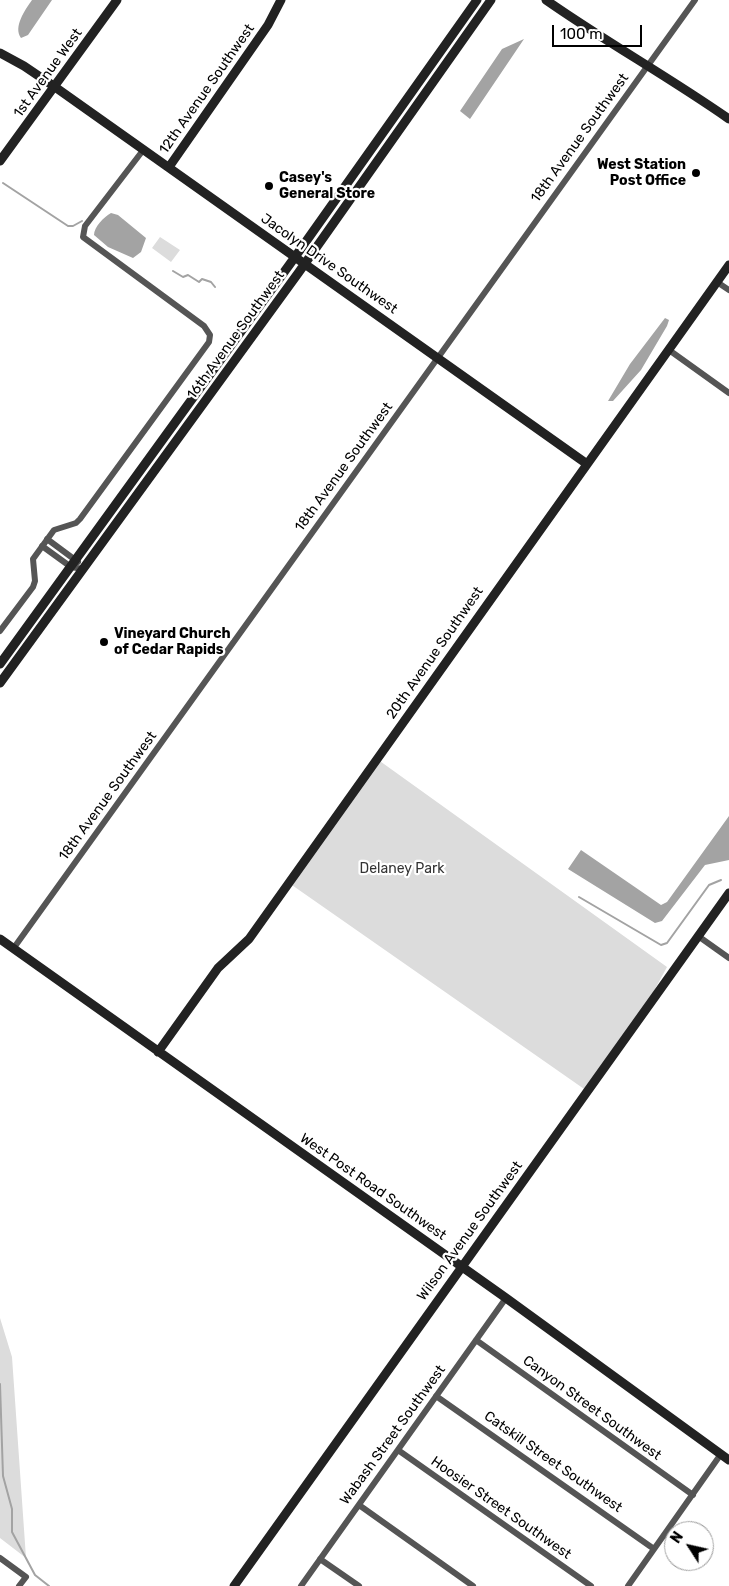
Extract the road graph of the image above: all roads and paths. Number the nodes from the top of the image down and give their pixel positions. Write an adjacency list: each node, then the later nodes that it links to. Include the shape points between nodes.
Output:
1 (118, 0): 9 (street, 1st Avenue West)
2 (281, 0): 14 (street, 12th Avenue Southwest, via 268,25)
3 (477, 0): 11 (street, 16th Avenue Southwest)
4 (491, 0): 15 (street, 16th Avenue Southwest)
5 (546, 0): 8 (street, via 588,30)
6 (695, 0): 8 (street, 18th Avenue Southwest)
7 (0, 53): 9 (street, Jacolyn Drive Southwest)
8 (648, 65): 10 (street); 22 (street, 18th Avenue Southwest)
9 (55, 87): 12 (street, Jacolyn Drive Southwest); 13 (street, 1st Avenue West)
10 (729, 119)
11 (388, 126): 15 (street, via 388,133 369,161); 16 (street, 16th Avenue Southwest)
12 (144, 149): 14 (street, Jacolyn Drive Southwest); 25 (street, via 85,226 83,237 204,326 210,335 209,342 76,523 54,530)
13 (0, 162)
14 (169, 168): 16 (street, Jacolyn Drive Southwest)
15 (369, 171): 17 (street, 16th Avenue Southwest)
16 (295, 257): 17 (street, Jacolyn Drive Southwest); 27 (street, 16th Avenue Southwest)
17 (305, 264): 22 (street, Jacolyn Drive Southwest); 28 (street, 16th Avenue Southwest)
18 (729, 265): 19 (street, 20th Avenue Southwest)
19 (717, 282): 20 (street); 21 (street, 20th Avenue Southwest)
20 (729, 290)
21 (668, 350): 23 (street); 24 (street, 20th Avenue Southwest)
22 (438, 358): 24 (street, Jacolyn Drive Southwest); 35 (street, 18th Avenue Southwest)
23 (729, 393)
24 (587, 464): 37 (street, 20th Avenue Southwest, via 249,939 218,968)
25 (47, 539): 26 (street); 27 (street)
26 (42, 546): 27 (street); 29 (street, via 33,558 33,587)
27 (73, 563): 28 (street); 30 (street, 16th Avenue Southwest)
28 (83, 569): 31 (street, 16th Avenue Southwest)
29 (0, 631)
30 (0, 664)
31 (0, 683)
32 (729, 892): 33 (street, Wilson Avenue Southwest)
33 (698, 936): 36 (street); 38 (street, Wilson Avenue Southwest)
34 (0, 939): 35 (street, West Post Road Southwest)
35 (13, 949): 37 (street, West Post Road Southwest)
36 (729, 958)
37 (158, 1052): 38 (street, West Post Road Southwest)
38 (462, 1267): 39 (street, West Post Road Southwest); 50 (street, Wilson Avenue Southwest)
39 (506, 1298): 40 (street, Wabash Street Southwest); 43 (street, West Post Road Southwest)
40 (476, 1340): 41 (street, Wabash Street Southwest); 44 (street, Canyon Street Southwest)
41 (436, 1396): 42 (street, Wabash Street Southwest); 46 (street, Catskill Street Southwest)
42 (398, 1450): 45 (street, Wabash Street Southwest); 54 (street, Hoosier Street Southwest)
43 (725, 1457): 44 (street)
44 (692, 1495): 46 (street)
45 (358, 1505): 48 (street, Wabash Street Southwest); 53 (street)
46 (654, 1549): 55 (street)
47 (0, 1558): 49 (street, via 26,1576)
48 (320, 1559): 51 (street, Wabash Street Southwest); 52 (street)
49 (19, 1586)
50 (234, 1586)
51 (301, 1586)
52 (358, 1586)
53 (473, 1586)
54 (591, 1586)
55 (628, 1586)

